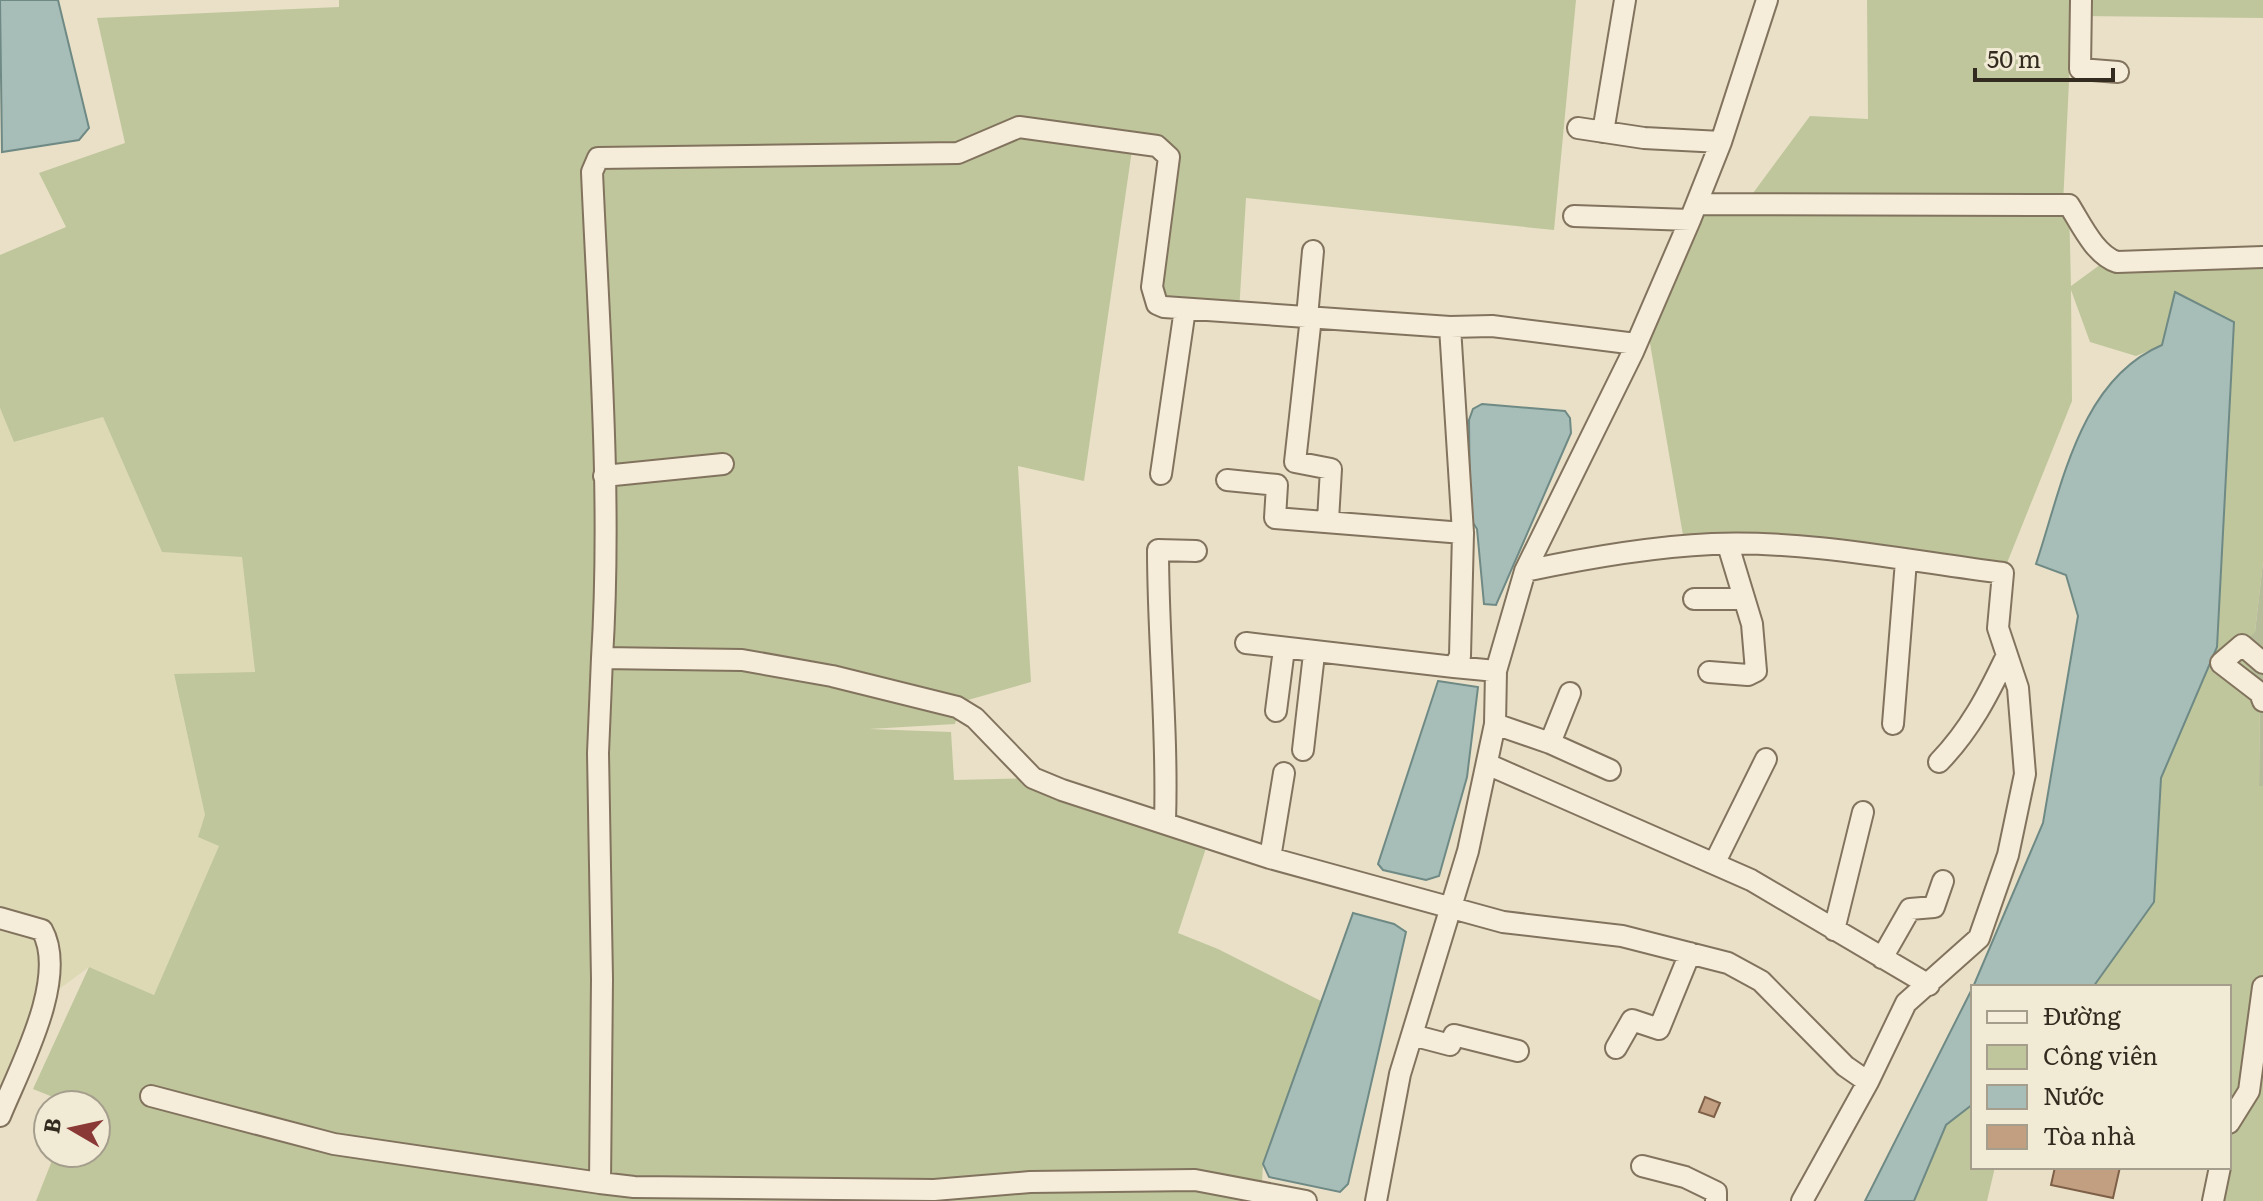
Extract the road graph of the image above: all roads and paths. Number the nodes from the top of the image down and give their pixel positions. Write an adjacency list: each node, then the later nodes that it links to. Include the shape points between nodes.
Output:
1 (1625, 0): 6 (street)
2 (1767, 0): 7 (street)
3 (2081, 0): 4 (street, via 2080,69)
4 (2118, 72)
5 (1578, 128): 6 (street)
6 (1603, 132): 7 (street)
7 (1721, 142): 8 (street)
8 (1693, 212): 9 (street); 11 (street, via 2069,205 2095,244 2117,262); 15 (street)
9 (1574, 216)
10 (1313, 251): 13 (street)
11 (2263, 257)
12 (1185, 309): 13 (street); 17 (street); 18 (street, via 1157,304 1153,295 1169,157 1157,146 1019,127 958,153 598,158 592,172)
13 (1309, 317): 14 (street); 20 (street, via 1295,462 1331,469)
14 (1450, 327): 15 (street, via 1492,326); 21 (street)
15 (1636, 344): 25 (street)
16 (723, 464): 18 (street)
17 (1161, 474)
18 (604, 476): 32 (street)
19 (1227, 480): 20 (street, via 1277,485 1275,518)
20 (1328, 520): 21 (street)
21 (1463, 533): 34 (street, via 1460,656)
22 (1728, 545): 24 (street, via 1793,546); 25 (street, via 1592,556); 27 (street)
23 (1196, 551): 50 (street, via 1158,550 1168,755)
24 (1906, 561): 31 (street, via 2003,573 1998,628); 41 (street)
25 (1525, 571): 35 (street)
26 (1694, 599): 27 (street)
27 (1744, 599): 36 (street, via 1756,671)
28 (1246, 643): 29 (street)
29 (1284, 649): 30 (street); 39 (street)
30 (1314, 654): 34 (street); 43 (street)
31 (2007, 655): 45 (street, via 1981,709); 59 (street, via 2018,688 2025,774 2008,855 1979,938)
32 (602, 658): 50 (street, via 742,660 957,707 975,718 1033,778); 70 (street)
33 (2263, 663): 38 (street, via 2242,645 2221,663)
34 (1454, 667): 35 (street)
35 (1496, 671): 40 (street)
36 (1709, 672)
37 (1570, 693): 42 (street)
38 (2263, 701)
39 (1276, 711)
40 (1495, 724): 42 (street); 46 (street)
41 (1893, 724)
42 (1550, 743): 47 (street)
43 (1303, 750)
44 (1766, 759): 52 (street)
45 (1939, 762)
46 (1487, 764): 52 (street); 54 (street)
47 (1610, 770)
48 (1284, 773): 51 (street)
49 (1863, 812): 56 (street)
50 (1165, 821): 51 (street)
51 (1270, 858): 54 (street)
52 (1715, 862): 56 (street)
53 (1943, 881): 58 (street, via 1934,907 1910,909)
54 (1451, 905): 57 (street, via 1503,922 1622,936); 61 (street)
55 (0, 918): 66 (street, via 42,930 50,945 47,998)
56 (1834, 930): 58 (street)
57 (1690, 953): 62 (street, via 1659,1029 1632,1020); 64 (street, via 1728,963 1761,981 1845,1066)
58 (1882, 958): 59 (street)
59 (1929, 985): 64 (street, via 1906,1003)
60 (2263, 987): 67 (street, via 2249,1091)
61 (1412, 1035): 63 (street, via 1447,1045 1454,1035); 73 (street)
62 (1616, 1048)
63 (1518, 1051)
64 (1868, 1082): 75 (street)
65 (151, 1096): 70 (street, via 334,1144)
66 (0, 1116)
67 (2231, 1120)
68 (1642, 1166): 74 (street, via 1685,1177 1716,1192)
69 (2220, 1169): 76 (street)
70 (600, 1183): 71 (street)
71 (634, 1194): 72 (street, via 1195,1180)
72 (1306, 1201)
73 (1376, 1201)
74 (1716, 1201)
75 (1802, 1201)
76 (2213, 1201)

